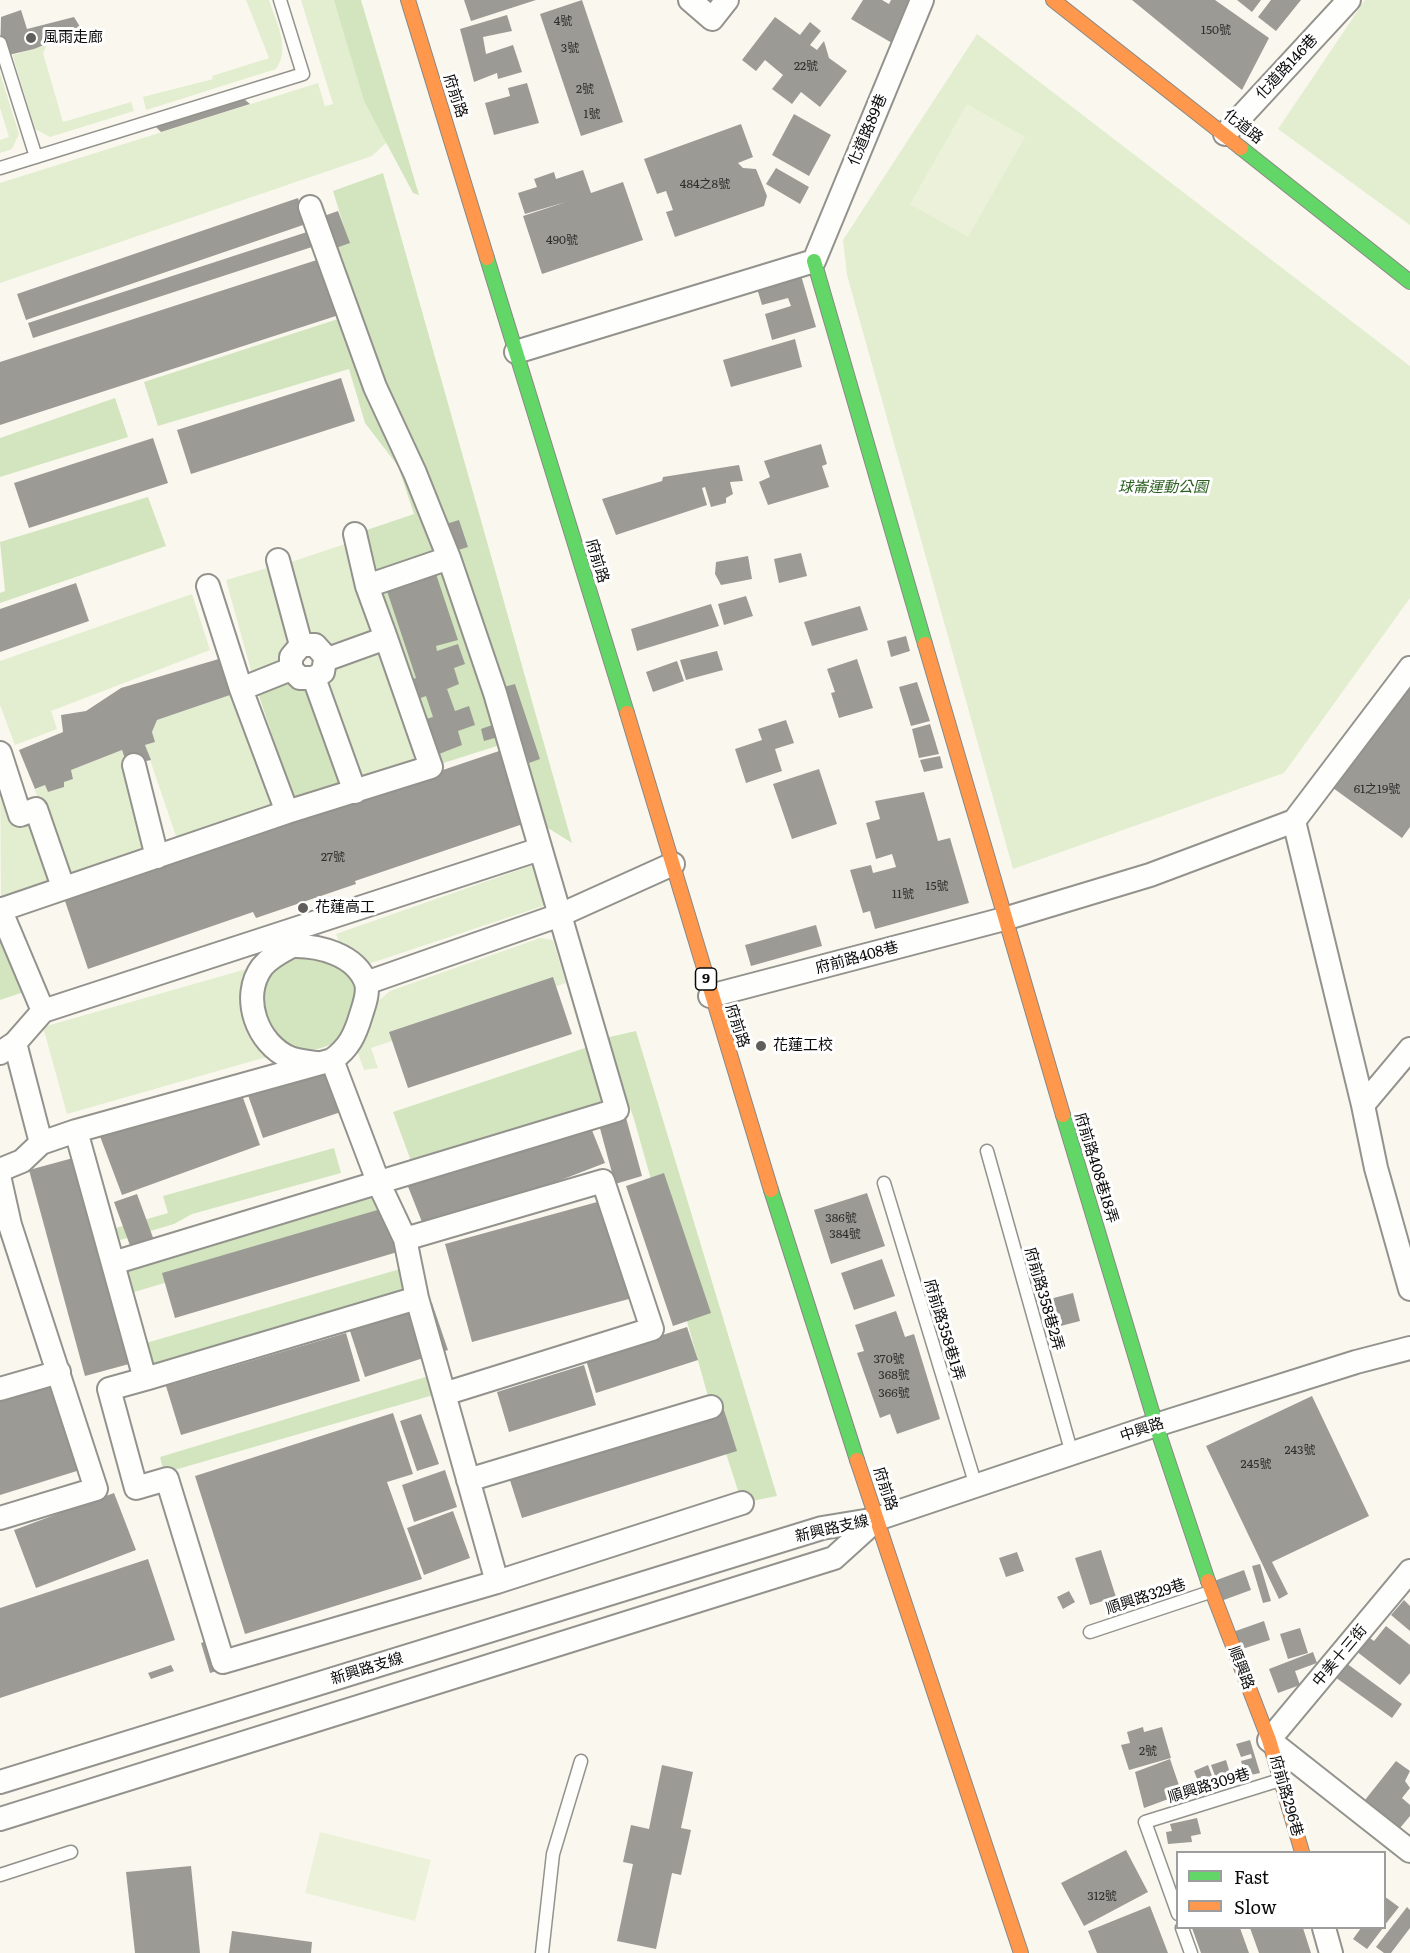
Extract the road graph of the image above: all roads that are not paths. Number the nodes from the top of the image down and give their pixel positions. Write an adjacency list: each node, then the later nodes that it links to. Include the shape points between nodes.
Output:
1 (280, 0): 10 (lane, via 303,74)
2 (408, 0): 15 (street, 府前路 / 9)
3 (690, 0): 4 (street, via 712,19)
4 (727, 0)
5 (922, 0): 13 (street, 化道路89巷)
6 (1053, 0): 9 (street, 化道路)
7 (1349, 0): 9 (street, 化道路146巷)
8 (0, 43): 10 (lane)
9 (1225, 134): 14 (street, 化道路)
10 (36, 157): 11 (lane)
11 (0, 168)
12 (310, 207): 17 (street, via 375,387)
13 (814, 261): 15 (street); 38 (street, 府前路408巷18弄)
14 (1410, 282)
15 (516, 352): 34 (street, 府前路 / 9)
16 (355, 534): 20 (street)
17 (449, 558): 20 (street); 32 (street, via 495,693)
18 (278, 560): 22 (street)
19 (208, 586): 26 (street)
20 (367, 586): 21 (street)
21 (386, 638): 25 (street); 29 (street, via 431,767)
22 (301, 645): 24 (street, via 291,657); 25 (street, via 315,645 325,656)
23 (1410, 668): 31 (street)
24 (291, 669): 25 (street, via 300,678); 26 (street)
25 (320, 669): 29 (street)
26 (241, 689): 30 (street)
27 (0, 753): 35 (street, via 20,815 36,809)
28 (134, 765): 33 (street)
29 (355, 792): 30 (street)
30 (287, 812): 33 (street)
31 (1294, 821): 38 (street, 府前路408巷, via 1150,875); 46 (street)
32 (540, 849): 37 (street); 39 (street)
33 (157, 857): 35 (street)
34 (673, 864): 37 (street); 41 (street, 府前路 / 9)
35 (63, 887): 36 (street)
36 (0, 909): 42 (street)
37 (560, 915): 40 (street); 53 (street, via 618,1110)
38 (1005, 920): 41 (street, 府前路408巷); 65 (street, 府前路408巷18弄)
39 (290, 939): 40 (street, via 335,952); 42 (street); 45 (street, via 261,968 252,1008 260,1030 280,1051 290,1058)
40 (366, 983): 45 (street, via 366,997 350,1046)
41 (710, 996): 71 (street, 府前路 / 9)
42 (43, 1011): 43 (street)
43 (8, 1048): 48 (street)
44 (1410, 1049): 46 (street)
45 (326, 1062): 47 (street); 53 (street)
46 (1364, 1105): 57 (street, via 1376,1168)
47 (76, 1131): 48 (street); 56 (street)
48 (41, 1143): 50 (street, via 22,1161)
49 (987, 1152): 66 (lane, 府前路358巷2弄)
50 (0, 1170)
51 (0, 1180): 54 (street)
52 (884, 1183): 68 (lane, 府前路358巷1弄)
53 (379, 1185): 55 (street); 56 (street)
54 (5, 1226): 60 (street)
55 (405, 1239): 58 (street); 63 (street, via 603,1181 652,1329)
56 (113, 1263): 61 (street)
57 (1410, 1289)
58 (417, 1298): 61 (street); 63 (street)
59 (1410, 1348): 65 (street, 中興路)
60 (58, 1372): 62 (street); 70 (street, via 96,1489)
61 (144, 1379): 73 (street, via 109,1389 136,1488 167,1479 223,1662)
62 (0, 1389)
63 (444, 1395): 67 (street)
64 (711, 1407): 67 (street)
65 (1156, 1425): 66 (street, 中興路); 74 (street, 順興路)
66 (1072, 1454): 68 (street, 中興路)
67 (468, 1480): 73 (street)
68 (976, 1485): 71 (street, 中興路)
69 (742, 1503): 73 (street)
70 (0, 1518)
71 (877, 1519): 79 (street, 新興路支線, via 822,1528); 80 (street, 新興路支線, via 834,1558); 89 (street, 府前路 / 9)
72 (1410, 1571): 76 (street, 中美十三街)
73 (496, 1582)
74 (1211, 1591): 75 (lane, 順興路329巷); 76 (street, 順興路)
75 (1090, 1632)
76 (1269, 1740): 78 (street, 府前路296巷); 82 (street)
77 (580, 1761): 88 (lane, via 553,1854)
78 (1281, 1780): 81 (street, 府前路296巷); 85 (lane, 順興路309巷, via 1145,1822)
79 (0, 1782)
80 (0, 1819)
81 (1302, 1851)
82 (1410, 1851)
83 (71, 1852): 84 (lane)
84 (0, 1875)
85 (1176, 1908)
86 (1182, 1929): 90 (lane)
87 (1324, 1929): 91 (street)
88 (542, 1953)
89 (1022, 1953)
90 (1191, 1953)
91 (1331, 1953)

